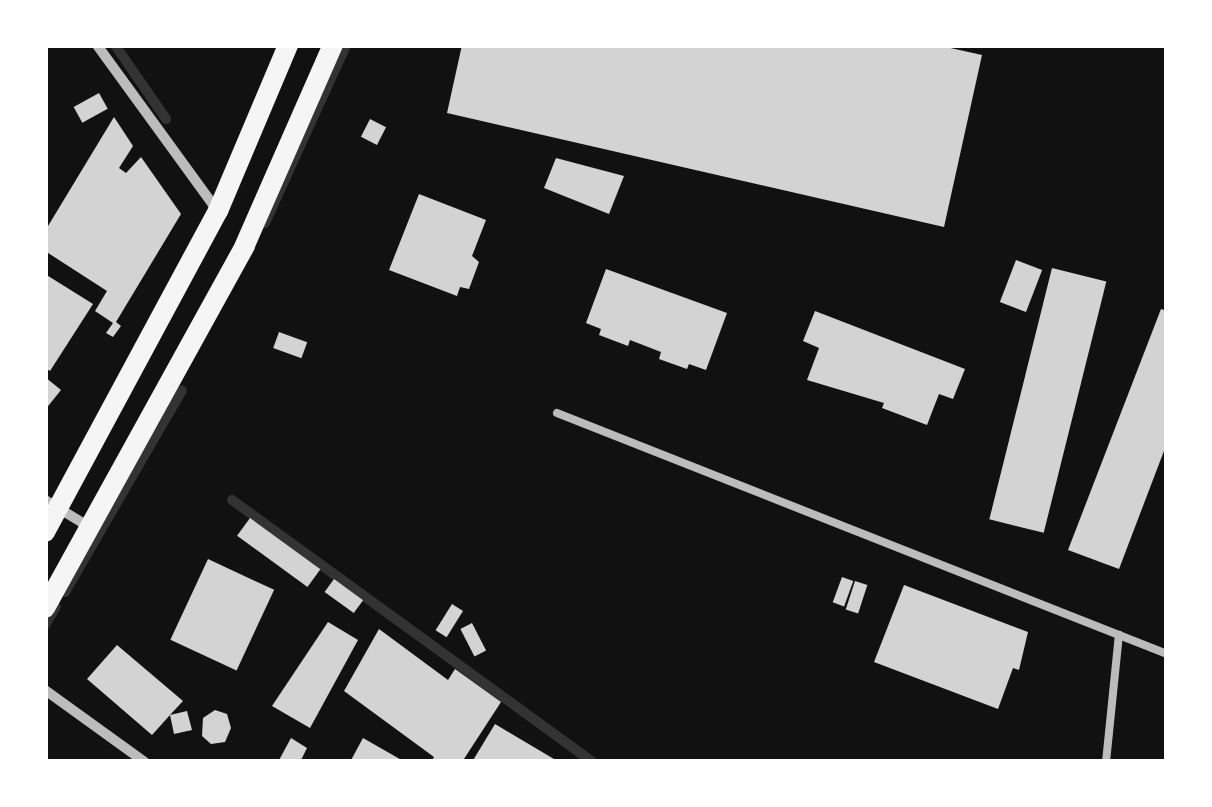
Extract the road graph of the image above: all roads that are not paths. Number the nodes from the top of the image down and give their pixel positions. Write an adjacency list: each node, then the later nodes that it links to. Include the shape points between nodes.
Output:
1 (97, 45): 4 (street)
2 (288, 45): 4 (main road)
3 (333, 45): 7 (main road, via 245,245)
4 (218, 211): 6 (main road)
5 (557, 414): 10 (lane)
6 (52, 504): 7 (street); 8 (main road)
7 (92, 528): 9 (main road)
8 (45, 532)
9 (45, 608)
10 (1119, 635): 11 (lane); 14 (lane)
11 (1167, 654)
12 (45, 690): 13 (street)
13 (145, 762)
14 (1106, 762)

